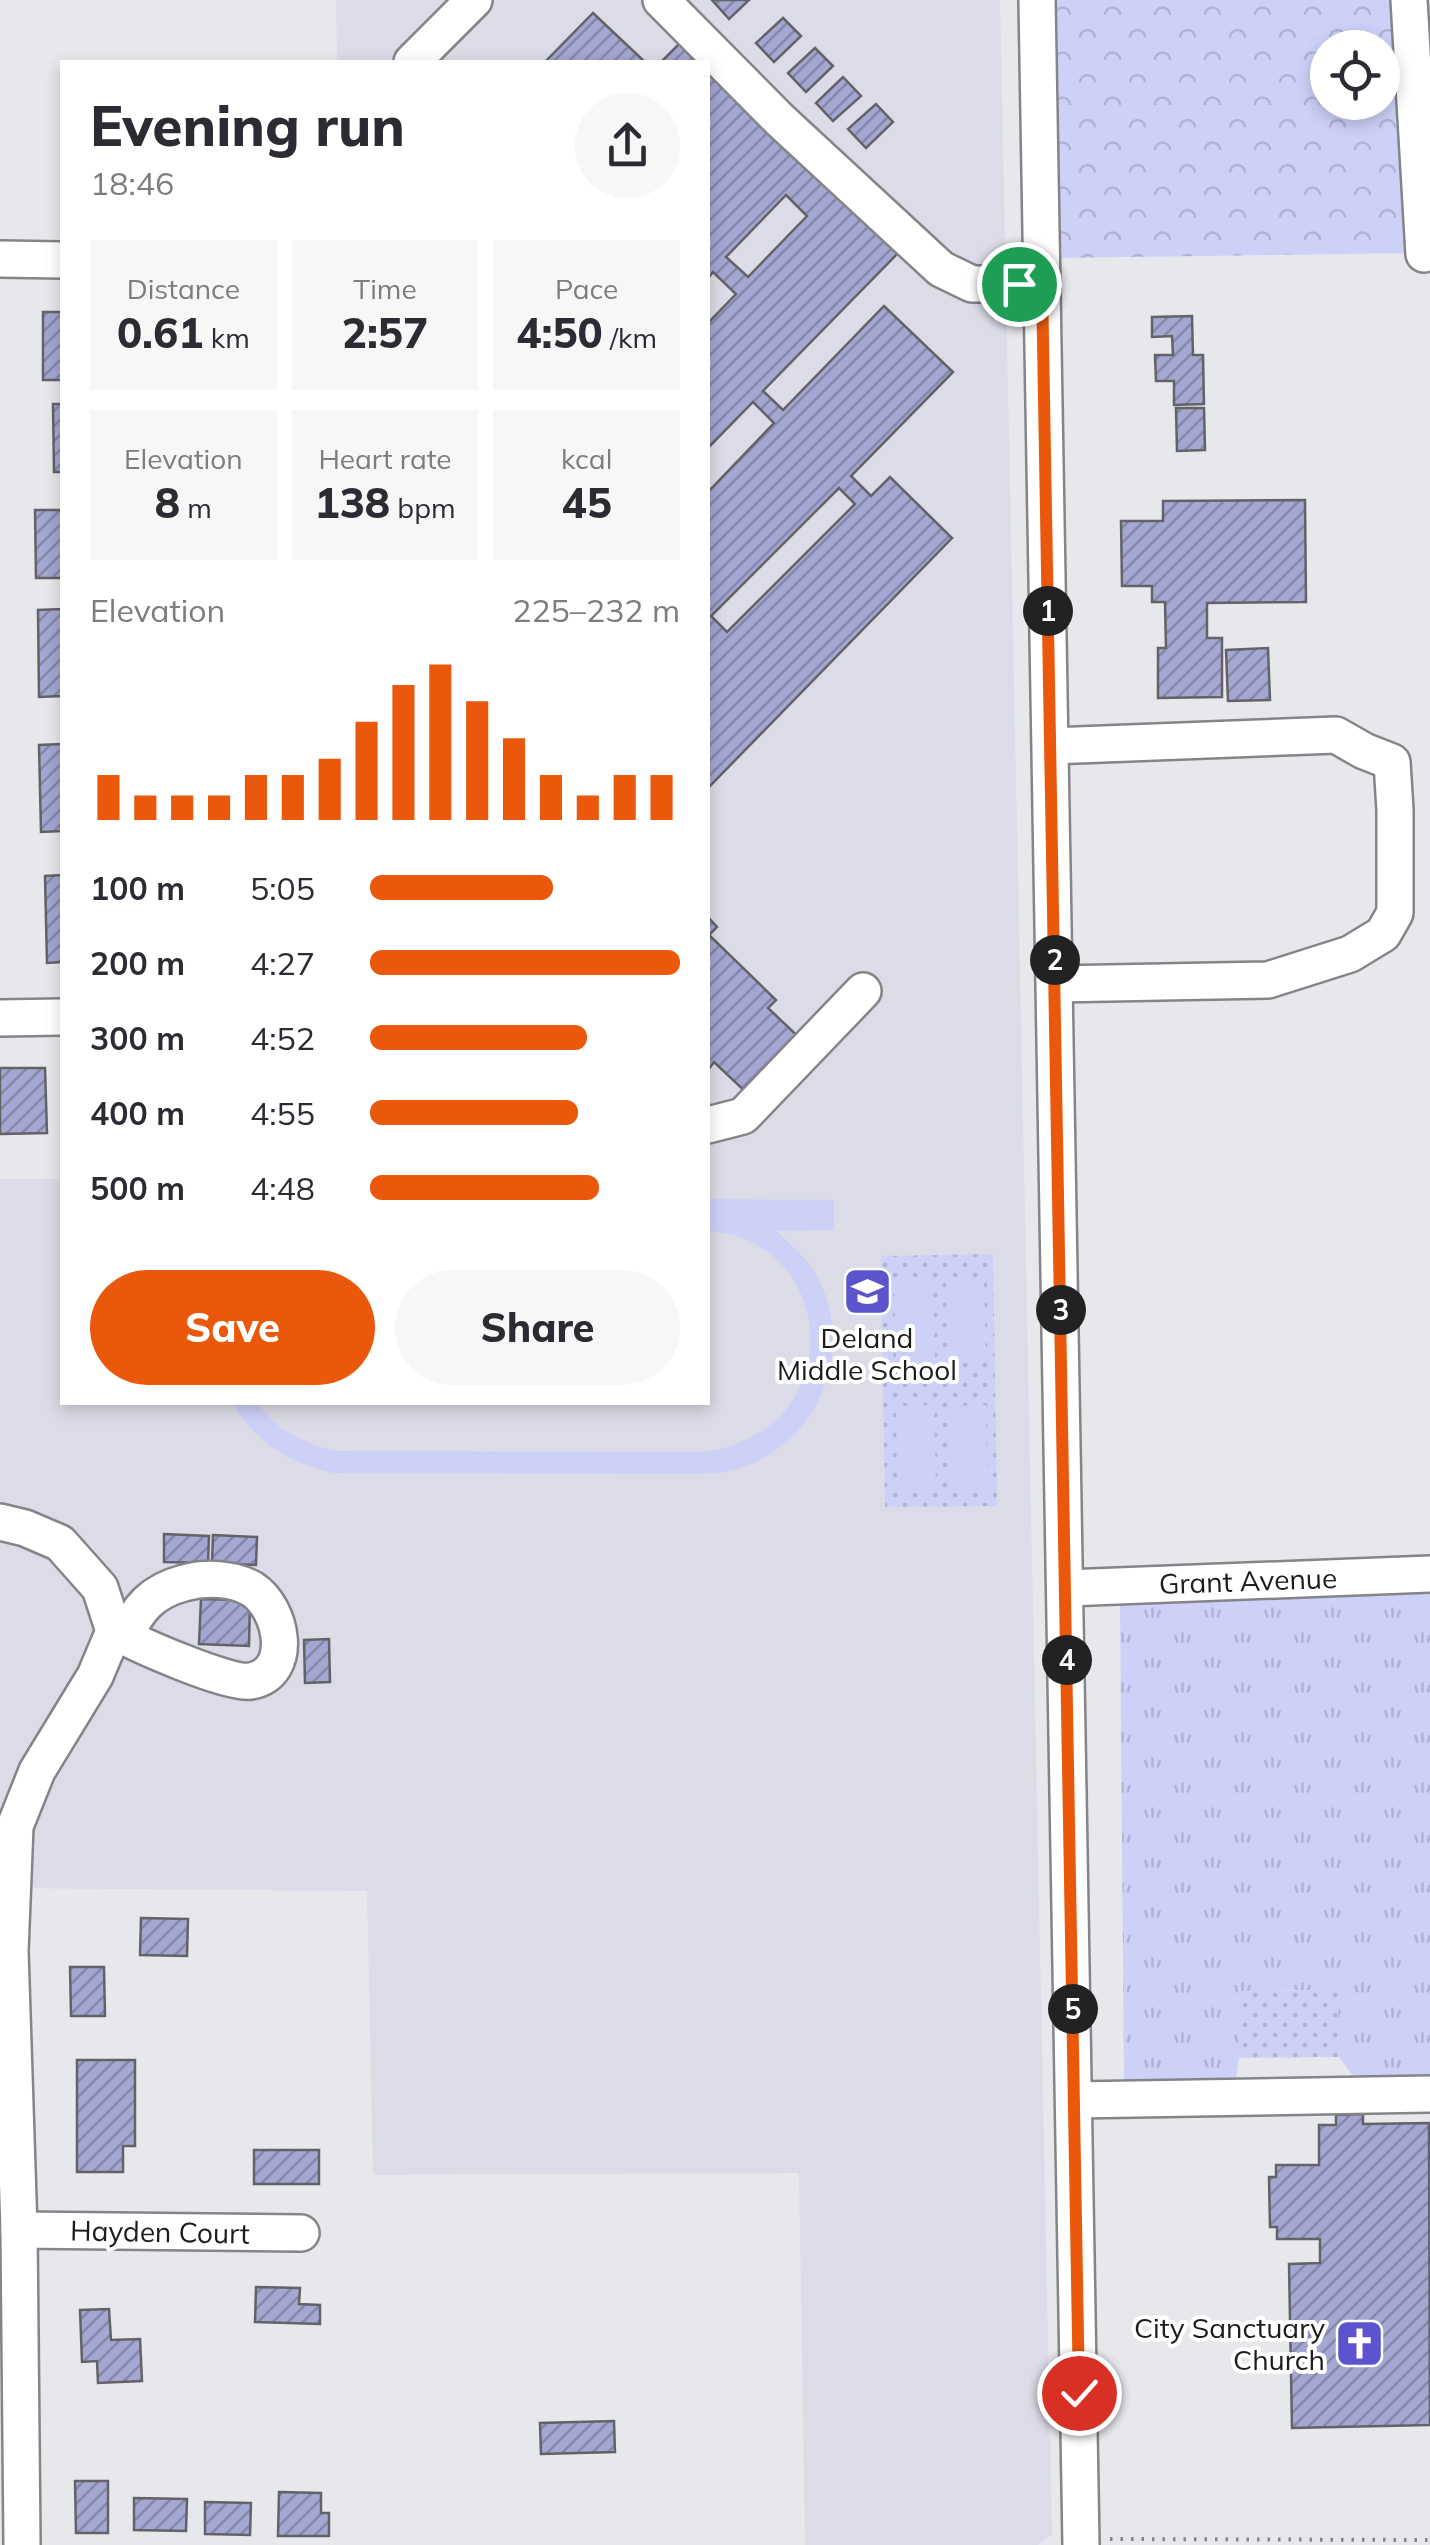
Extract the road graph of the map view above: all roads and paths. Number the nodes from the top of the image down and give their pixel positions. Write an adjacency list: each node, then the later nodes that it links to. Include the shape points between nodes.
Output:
1 (474, 0): 5 (street)
2 (660, 0): 9 (street, via 941,269 972,284)
3 (1037, 0): 9 (street)
4 (1409, 0): 6 (street)
5 (414, 60)
6 (1424, 254)
7 (0, 259): 8 (street)
8 (60, 260)
9 (1042, 284): 10 (street)
10 (1051, 746): 11 (street); 11 (street, via 1336,735 1392,762 1395,810 1395,913 1383,934 1350,954 1268,980)
11 (1055, 984): 18 (street)
12 (863, 992): 15 (street, via 743,1116)
13 (0, 1018): 14 (street)
14 (60, 1018)
15 (710, 1124)
16 (0, 1522): 21 (street, via 60,1543 100,1588 120,1634 37,1771 15,1826 10,1952)
17 (1430, 1574): 18 (street, Grant Avenue)
18 (1066, 1588): 20 (street)
19 (1430, 2094): 20 (street)
20 (1075, 2100): 24 (street)
21 (19, 2230): 22 (street, Hayden Court); 25 (street)
22 (301, 2233)
23 (1430, 2540): 24 (path)
24 (1091, 2542)
25 (22, 2545)

